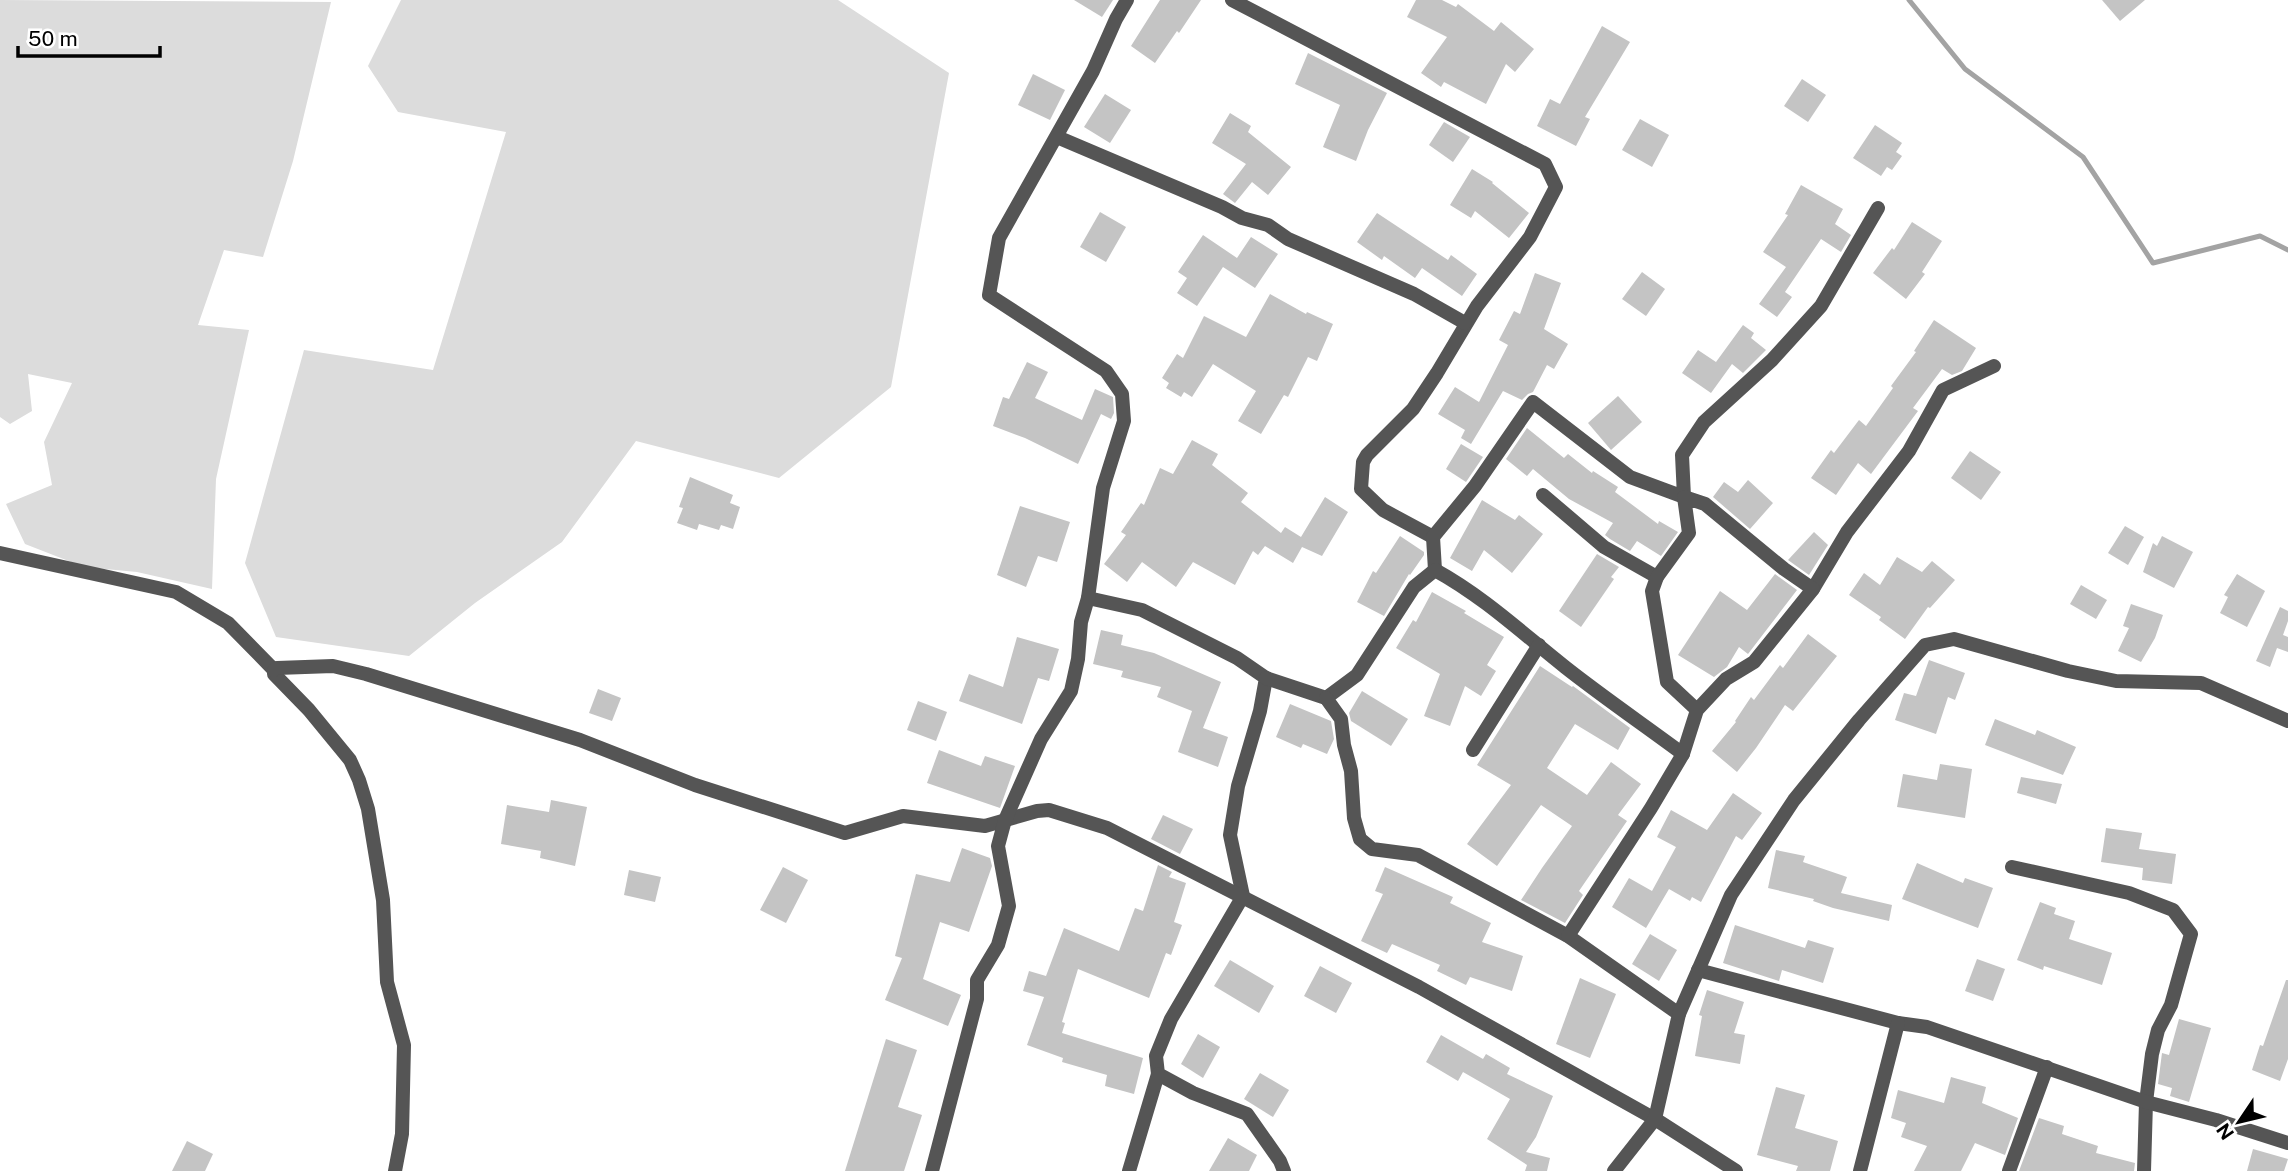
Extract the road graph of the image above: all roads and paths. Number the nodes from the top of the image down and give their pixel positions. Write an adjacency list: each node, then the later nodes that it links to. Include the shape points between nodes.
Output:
1 (1128, 0): 3 (street)
2 (1232, 0): 5 (street, via 1545,164 1556,187 1530,237)
3 (1058, 136): 5 (street, via 1242,218 1268,225 1288,239 1414,294); 14 (street, via 999,237 989,295 1106,370 1122,394 1124,421 1103,488)
4 (1878, 208): 8 (street, via 1821,306 1772,360 1704,422 1682,455)
5 (1465, 323): 9 (street, via 1413,409 1363,462 1361,489 1382,510)
6 (1994, 366): 13 (street, via 1943,390 1909,451 1847,532)
7 (1543, 495): 12 (street, via 1604,547)
8 (1684, 497): 9 (street, via 1630,477 1533,402); 12 (street, via 1689,533); 13 (street, via 1705,504)
9 (1433, 537): 11 (street)
10 (0, 553): 16 (street, via 176,592 228,623)
11 (1435, 570): 15 (street, via 1501,612); 18 (street, via 1414,587 1357,675)
12 (1657, 577): 19 (street, via 1652,591 1667,682)
13 (1813, 589): 19 (street, via 1754,662 1726,679)
14 (1088, 598): 17 (street, via 1142,610 1237,657); 23 (street, via 1071,691 1041,739)
15 (1539, 645): 21 (street); 22 (street)
16 (274, 670): 23 (street, via 333,666 366,674 580,740 695,785 845,834 903,816 985,826); 35 (street, via 349,760 368,809 383,900 387,982 404,1045 402,1134)
17 (1266, 678): 18 (street); 25 (street, via 1231,825)
18 (1326, 698): 26 (street, via 1341,719 1351,771 1353,818 1360,839 1372,849 1418,855)
19 (1697, 710): 22 (street)
20 (2288, 721): 27 (street, via 2201,682 2116,681 1954,639 1925,645 1794,800 1731,895)
21 (1473, 750)
22 (1684, 754): 26 (street)
23 (1005, 820): 25 (street, via 1049,810 1107,828); 36 (street, via 998,846 1009,906 998,945 977,980 977,999)
24 (2012, 867): 32 (street, via 2129,893 2173,910 2191,934 2171,1005 2158,1030)
25 (1243, 896): 31 (street, via 1171,1019 1156,1056); 33 (street, via 1419,987)
26 (1568, 936): 28 (street)
27 (1698, 970): 28 (street); 29 (street)
28 (1678, 1014): 33 (street)
29 (1898, 1023): 30 (street, via 1927,1027); 41 (street)
30 (2046, 1067): 32 (street); 42 (street)
31 (1158, 1074): 37 (street); 38 (street, via 1247,1114)
32 (2146, 1102): 34 (street); 43 (street)
33 (1655, 1119): 39 (street); 40 (street)
34 (2288, 1143)
35 (395, 1171)
36 (932, 1171)
37 (1129, 1171)
38 (1284, 1171)
39 (1614, 1171)
40 (1736, 1171)
41 (1860, 1171)
42 (2009, 1171)
43 (2144, 1171)

